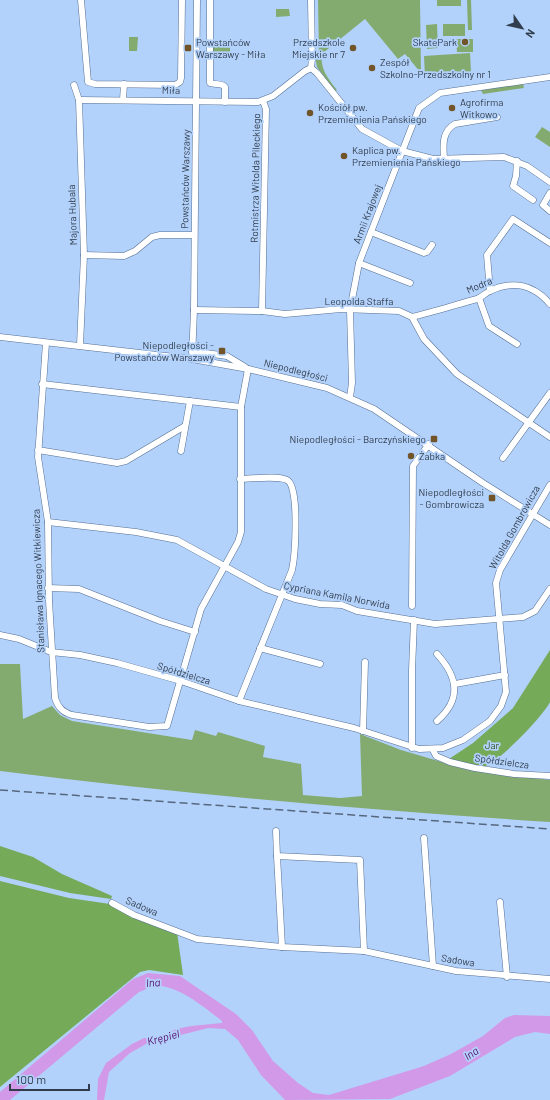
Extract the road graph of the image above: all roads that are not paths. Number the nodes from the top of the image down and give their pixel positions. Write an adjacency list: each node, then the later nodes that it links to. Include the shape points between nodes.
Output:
1 (81, 0): 8 (street, via 88,82)
2 (182, 0): 8 (street, via 180,82 175,85)
3 (197, 0): 12 (street, Powstańców Warszawy)
4 (210, 0): 14 (street, via 210,83 225,87)
5 (311, 0): 6 (street)
6 (311, 68): 13 (street, Rotmistrza Witolda Pileckiego); 16 (street, via 362,129)
7 (550, 77): 16 (street, Armii Krajowej, via 440,93 420,108)
8 (124, 84): 11 (street)
9 (74, 85): 10 (street, Majora Hubala)
10 (79, 100): 11 (street, Miła); 27 (street, Majora Hubala)
11 (123, 100): 12 (street, Miła)
12 (196, 101): 14 (street, Miła); 24 (street, Powstańców Warszawy)
13 (263, 101): 14 (street, Miła); 35 (street, Rotmistrza Witolda Pileckiego, via 266,114)
14 (225, 102)
15 (497, 117): 17 (street, via 449,127 444,136)
16 (402, 150): 17 (street, via 421,157); 23 (street, Armii Krajowej)
17 (444, 158): 18 (street, via 491,156)
18 (516, 161): 19 (street); 21 (street, via 513,186)
19 (550, 182)
20 (550, 193): 22 (street, via 543,205)
21 (533, 200)
22 (550, 212)
23 (371, 232): 26 (street, via 424,253); 28 (street, Armii Krajowej)
24 (194, 235): 27 (street, via 156,236 124,256); 33 (street, Powstańców Warszawy)
25 (550, 243): 30 (street, via 513,219 487,255)
26 (432, 245)
27 (84, 255): 40 (street, Majora Hubala)
28 (359, 263): 29 (street); 34 (street, Armii Krajowej)
29 (410, 283)
30 (490, 291): 31 (street, Modra); 32 (street, Modra, via 518,284 533,289)
31 (479, 298): 36 (street, Modra); 39 (street, via 489,326)
32 (550, 304)
33 (194, 310): 35 (street, Leopolda Staffa); 41 (street, Powstańców Warszawy)
34 (350, 310): 35 (street, Leopolda Staffa, via 285,314); 36 (street, Leopolda Staffa, via 399,311); 46 (street, Armii Krajowej)
35 (262, 311)
36 (412, 317): 49 (street, via 424,339 457,374)
37 (0, 338): 38 (street, Niepodległości)
38 (46, 343): 40 (street, Niepodległości); 44 (street, Stanisława Ignacego Witkiewicza)
39 (517, 344)
40 (80, 345): 42 (street, Niepodległości)
41 (192, 351): 42 (street, Powstańców Warszawy); 43 (street, via 227,356)
42 (192, 359): 43 (street, Niepodległości)
43 (248, 369): 46 (street, Niepodległości, via 311,383); 48 (street)
44 (42, 384): 47 (street); 53 (street, Stanisława Ignacego Witkiewicza)
45 (550, 393): 49 (street)
46 (350, 397): 52 (street, Niepodległości)
47 (190, 401): 48 (street); 50 (street)
48 (240, 407): 56 (street)
49 (528, 422): 51 (street); 55 (street)
50 (185, 426): 53 (street, via 117,463); 54 (street)
51 (550, 437)
52 (429, 444): 58 (street, Niepodległości); 65 (street, via 413,466)
53 (38, 450): 59 (street, Stanisława Ignacego Witkiewicza)
54 (181, 451)
55 (503, 458)
56 (240, 479): 61 (street, via 241,532); 64 (street, via 278,478 291,484 294,494 295,556 292,570)
57 (550, 485): 58 (street, Witolda Gombrowicza)
58 (532, 514): 60 (street, Niepodległości); 66 (street, Witolda Gombrowicza, via 500,570 496,582)
59 (48, 522): 61 (street, Cypriana Kamila Norwida, via 123,530 177,540); 62 (street, Stanisława Ignacego Witkiewicza)
60 (550, 525)
61 (226, 566): 64 (street, Cypriana Kamila Norwida); 68 (street, via 201,609)
62 (48, 588): 68 (street, via 79,589); 71 (street, Stanisława Ignacego Witkiewicza)
63 (550, 589): 66 (street, Cypriana Kamila Norwida, via 535,611 522,617)
64 (280, 595): 67 (street, Cypriana Kamila Norwida); 70 (street)
65 (412, 606)
66 (499, 619): 67 (street, Cypriana Kamila Norwida, via 435,624); 75 (street, Witolda Gombrowicza)
67 (414, 620): 81 (street)
68 (195, 632): 76 (street)
69 (0, 635): 71 (street, Spółdzielcza, via 19,639)
70 (260, 648): 74 (street); 78 (street)
71 (51, 652): 76 (street, Spółdzielcza, via 87,656); 76 (street, Stanisława Ignacego Witkiewicza, via 55,698 65,712 83,717 149,727 167,726)
72 (437, 654): 77 (street, via 447,665)
73 (365, 662): 80 (street)
74 (320, 664)
75 (504, 675): 77 (street); 82 (street, Witolda Gombrowicza, via 504,699 490,721 463,740)
76 (181, 681): 78 (street, Spółdzielcza)
77 (455, 684): 79 (street, via 449,708)
78 (239, 701): 80 (street, Spółdzielcza)
79 (436, 721)
80 (363, 731): 81 (street, Spółdzielcza)
81 (412, 748): 82 (street, Witolda Gombrowicza)
82 (433, 750): 83 (street, Spółdzielcza, via 436,756 450,762 514,774)
83 (550, 776)
84 (276, 831): 86 (street)
85 (424, 838): 91 (street)
86 (277, 856): 89 (street); 90 (street, via 360,860)
87 (500, 902): 92 (street)
88 (112, 903): 89 (street, Sadowa, via 134,915 189,937)
89 (282, 947): 90 (street, Sadowa)
90 (364, 952): 91 (street, Sadowa)
91 (433, 966): 92 (street, Sadowa)
92 (507, 977): 93 (street, Sadowa)
93 (550, 980)

